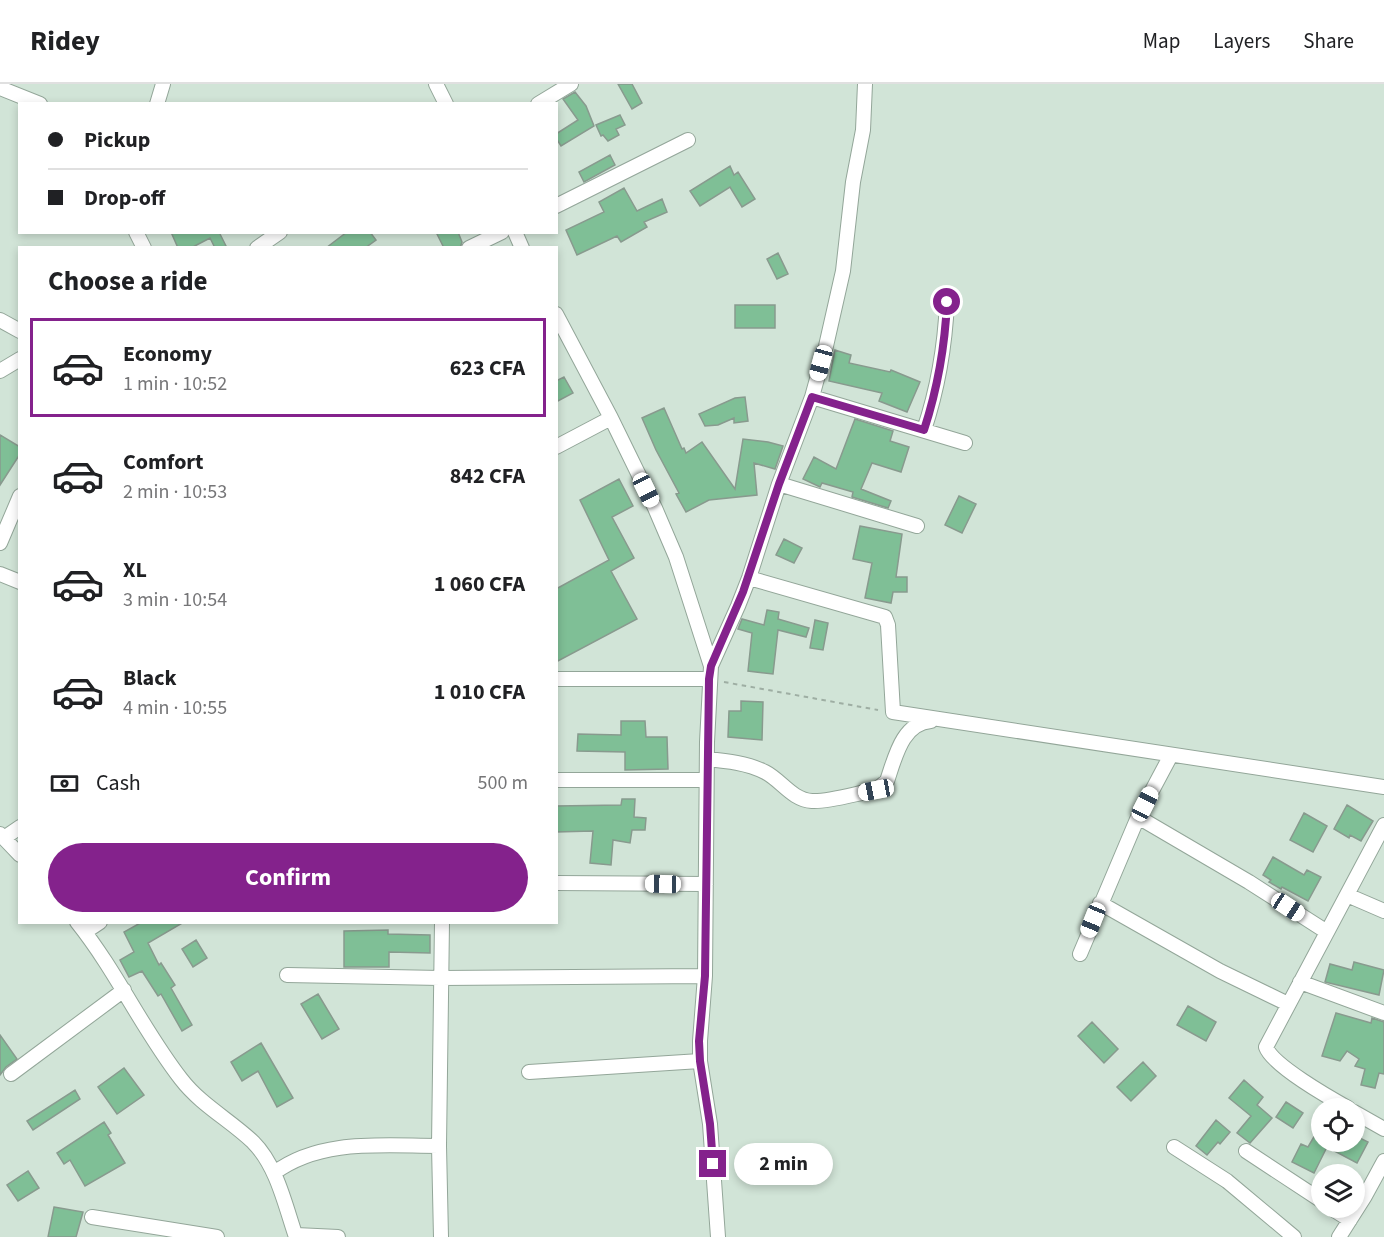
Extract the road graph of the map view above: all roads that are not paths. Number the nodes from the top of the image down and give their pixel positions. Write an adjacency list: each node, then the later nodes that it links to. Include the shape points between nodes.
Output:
1 (163, 84): 7 (street)
2 (436, 84): 8 (street)
3 (571, 84): 9 (street)
4 (865, 84): 22 (street, via 863,130 843,271)
5 (0, 88): 6 (street)
6 (35, 102)
7 (158, 102)
8 (445, 102)
9 (541, 102)
10 (688, 140): 11 (street)
11 (558, 205)
12 (277, 234): 14 (street)
13 (498, 234): 15 (street)
14 (261, 246)
15 (473, 246)
16 (947, 302): 24 (street, via 941,368)
17 (0, 320): 19 (street)
18 (558, 323): 23 (street)
19 (18, 330)
20 (18, 360): 21 (street)
21 (0, 371)
22 (812, 397): 24 (street); 27 (street)
23 (611, 418): 26 (street); 34 (street, via 676,557)
24 (924, 430): 25 (street)
25 (965, 443)
26 (558, 446)
27 (779, 484): 29 (street); 32 (street)
28 (18, 501): 30 (street)
29 (917, 526)
30 (0, 543)
31 (0, 574): 33 (street)
32 (748, 578): 34 (street); 36 (street, via 885,617 893,712)
33 (18, 581)
34 (710, 672): 35 (street); 38 (street)
35 (558, 679)
36 (945, 720): 37 (street); 38 (street, via 924,721 911,728 882,786 829,799 799,798 768,773 751,766)
37 (1171, 755): 41 (street); 42 (street)
38 (707, 759): 40 (street)
39 (558, 780): 40 (street)
40 (706, 780): 48 (street)
41 (1384, 787)
42 (1138, 817): 50 (street); 54 (street)
43 (1384, 825): 49 (street)
44 (18, 828): 45 (street)
45 (2, 836): 46 (street)
46 (18, 853)
47 (558, 883): 48 (street)
48 (706, 884): 57 (street)
49 (1347, 894): 51 (street); 54 (street)
50 (1100, 903): 55 (street); 61 (street, via 1220,972)
51 (1384, 911)
52 (442, 924): 58 (street)
53 (81, 927): 60 (street)
54 (1327, 932): 59 (street)
55 (1080, 954)
56 (287, 975): 58 (street)
57 (705, 976): 58 (street); 63 (street)
58 (441, 978): 69 (street)
59 (1300, 982): 61 (street); 62 (street)
60 (124, 990): 65 (street); 73 (street, via 182,1080 253,1142)
61 (1288, 1004): 66 (street, via 1268,1042 1268,1052)
62 (1384, 1013)
63 (700, 1061): 64 (street); 83 (street, via 710,1124)
64 (529, 1071)
65 (11, 1074)
66 (1333, 1098)
67 (1365, 1118): 68 (street)
68 (1384, 1129)
69 (439, 1146): 73 (street, via 328,1149 304,1156); 82 (street)
70 (1174, 1147): 84 (street, via 1227,1181)
71 (1245, 1151): 74 (street)
72 (1384, 1161): 77 (street)
73 (274, 1173): 78 (street)
74 (1311, 1194)
75 (92, 1217): 80 (street)
76 (1347, 1218): 77 (street)
77 (1350, 1220): 79 (street)
78 (296, 1236): 81 (street)
79 (1341, 1236)
80 (217, 1237)
81 (338, 1237)
82 (441, 1237)
83 (718, 1237)
84 (1294, 1237)

